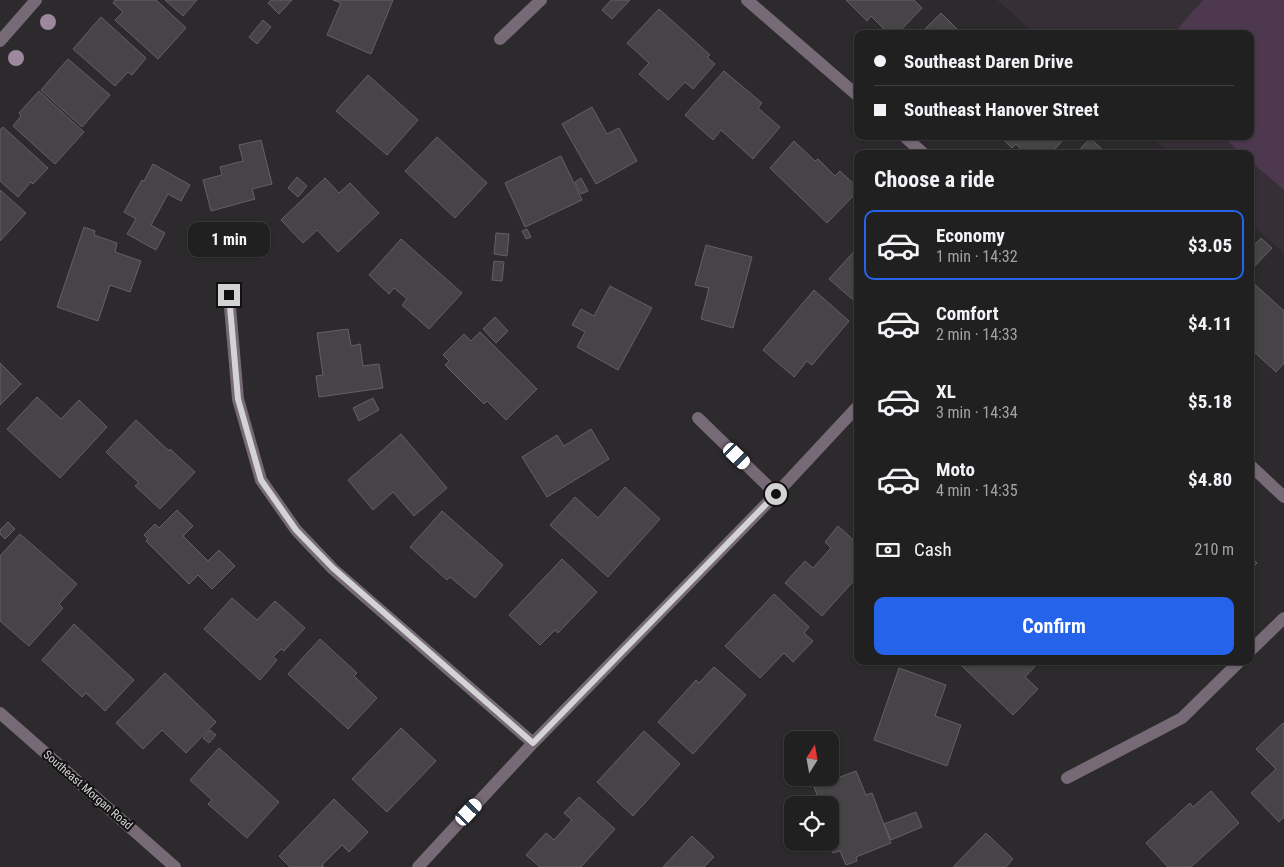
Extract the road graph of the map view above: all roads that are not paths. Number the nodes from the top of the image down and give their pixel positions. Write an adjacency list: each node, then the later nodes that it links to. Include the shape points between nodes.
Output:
1 (36, 0): 5 (street)
2 (541, 0): 4 (street)
3 (747, 0): 6 (street)
4 (500, 39)
5 (0, 41)
6 (854, 93)
7 (908, 140): 8 (street)
8 (920, 150)
9 (229, 295): 19 (street, via 238,399 261,480 296,530 333,568)
10 (854, 410): 13 (street)
11 (698, 418): 13 (street)
12 (1254, 470): 14 (street)
13 (776, 494): 19 (street)
14 (1284, 497)
15 (1284, 618): 16 (street)
16 (1254, 647)
17 (1236, 665): 20 (street, via 1182,718)
18 (0, 713): 21 (street, Southeast Morgan Road)
19 (533, 743): 22 (street)
20 (1067, 778)
21 (175, 867)
22 (418, 867)

